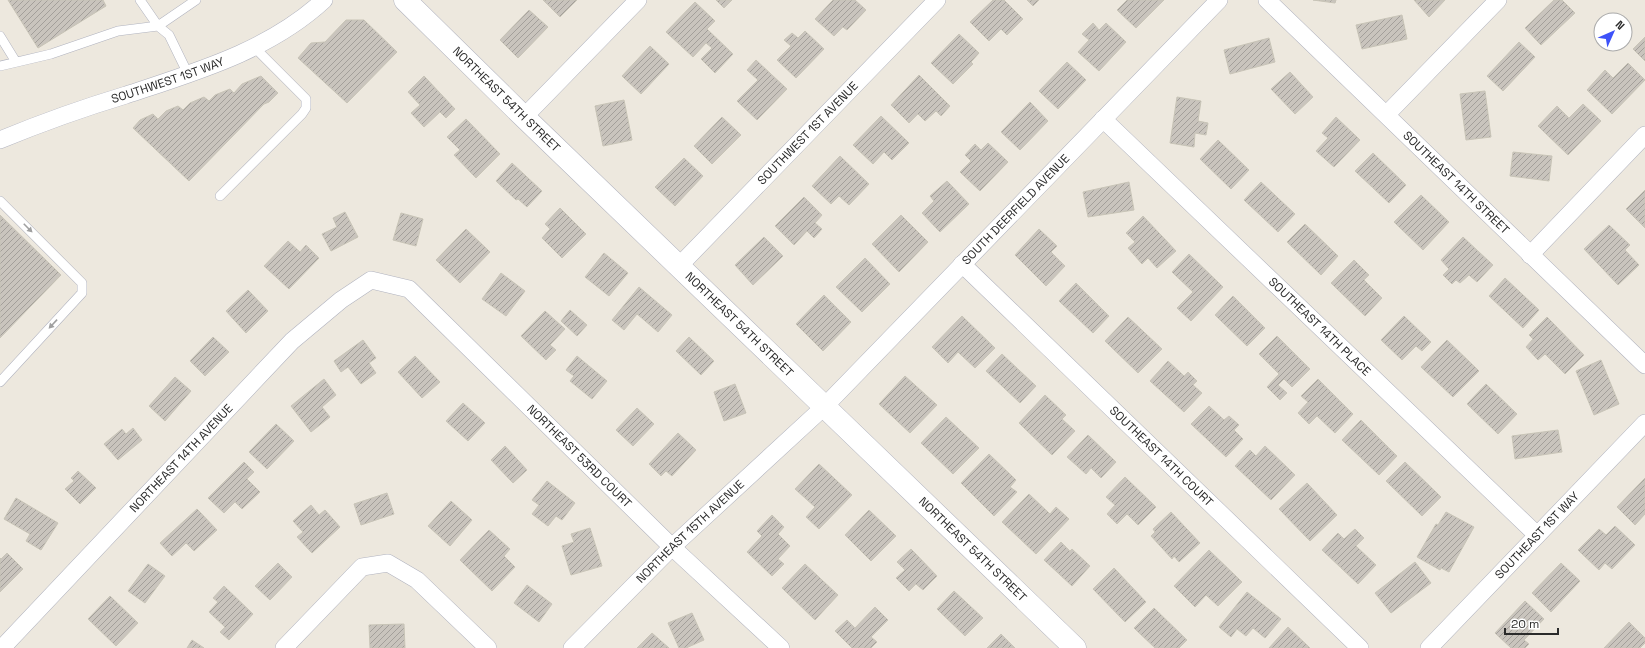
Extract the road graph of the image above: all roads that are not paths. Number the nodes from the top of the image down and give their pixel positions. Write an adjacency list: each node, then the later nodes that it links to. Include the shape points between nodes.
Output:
1 (140, 0): 10 (lane)
2 (196, 0): 10 (lane)
3 (324, 0): 12 (street, SOUTHWEST 1ST WAY, via 295,24)
4 (405, 0): 17 (street, NORTHEAST 54TH STREET)
5 (638, 0): 17 (street)
6 (937, 0): 25 (street, SOUTHWEST 1ST AVENUE)
7 (1219, 0): 18 (street, SOUTH DEERFIELD AVENUE)
8 (1267, 0): 16 (street, SOUTHEAST 14TH STREET)
9 (1498, 0): 16 (street)
10 (158, 26): 13 (lane, via 118,31 51,54); 15 (lane, via 169,35)
11 (0, 36): 13 (lane)
12 (254, 47): 15 (street, SOUTHWEST 1ST WAY); 21 (lane, via 306,99 306,108)
13 (16, 62): 14 (lane)
14 (0, 66)
15 (188, 74): 20 (street, SOUTHWEST 1ST WAY, via 101,102)
16 (1387, 114): 23 (street, SOUTHEAST 14TH STREET)
17 (524, 117): 25 (street, NORTHEAST 54TH STREET)
18 (1103, 119): 24 (street, SOUTH DEERFIELD AVENUE); 31 (street, SOUTHEAST 14TH PLACE)
19 (1645, 135): 23 (street)
20 (0, 140)
21 (220, 196)
22 (0, 201): 28 (lane, one-way to 28, via 82,283 82,293)
23 (1530, 255): 27 (street, SOUTHEAST 14TH STREET)
24 (962, 264): 29 (street, SOUTH DEERFIELD AVENUE); 39 (street, SOUTHEAST 14TH COURT)
25 (679, 266): 29 (street, NORTHEAST 54TH STREET)
26 (372, 280): 32 (street, NORTHEAST 53RD COURT, via 409,289); 33 (street, NORTHEAST 14TH AVENUE, via 341,300 292,341)
27 (1645, 365)
28 (0, 382)
29 (818, 412): 32 (street, NORTHEAST 15TH AVENUE); 38 (street, NORTHEAST 54TH STREET)
30 (1645, 423): 31 (street, SOUTHEAST 1ST WAY)
31 (1537, 535): 40 (street, SOUTHEAST 1ST WAY)
32 (672, 547): 36 (street, NORTHEAST 15TH AVENUE); 37 (street, NORTHEAST 53RD COURT)
33 (2, 648)
34 (284, 648): 35 (street, via 362,567 388,564 417,580)
35 (488, 648)
36 (572, 648)
37 (781, 648)
38 (1075, 648)
39 (1360, 648)
40 (1429, 648)

